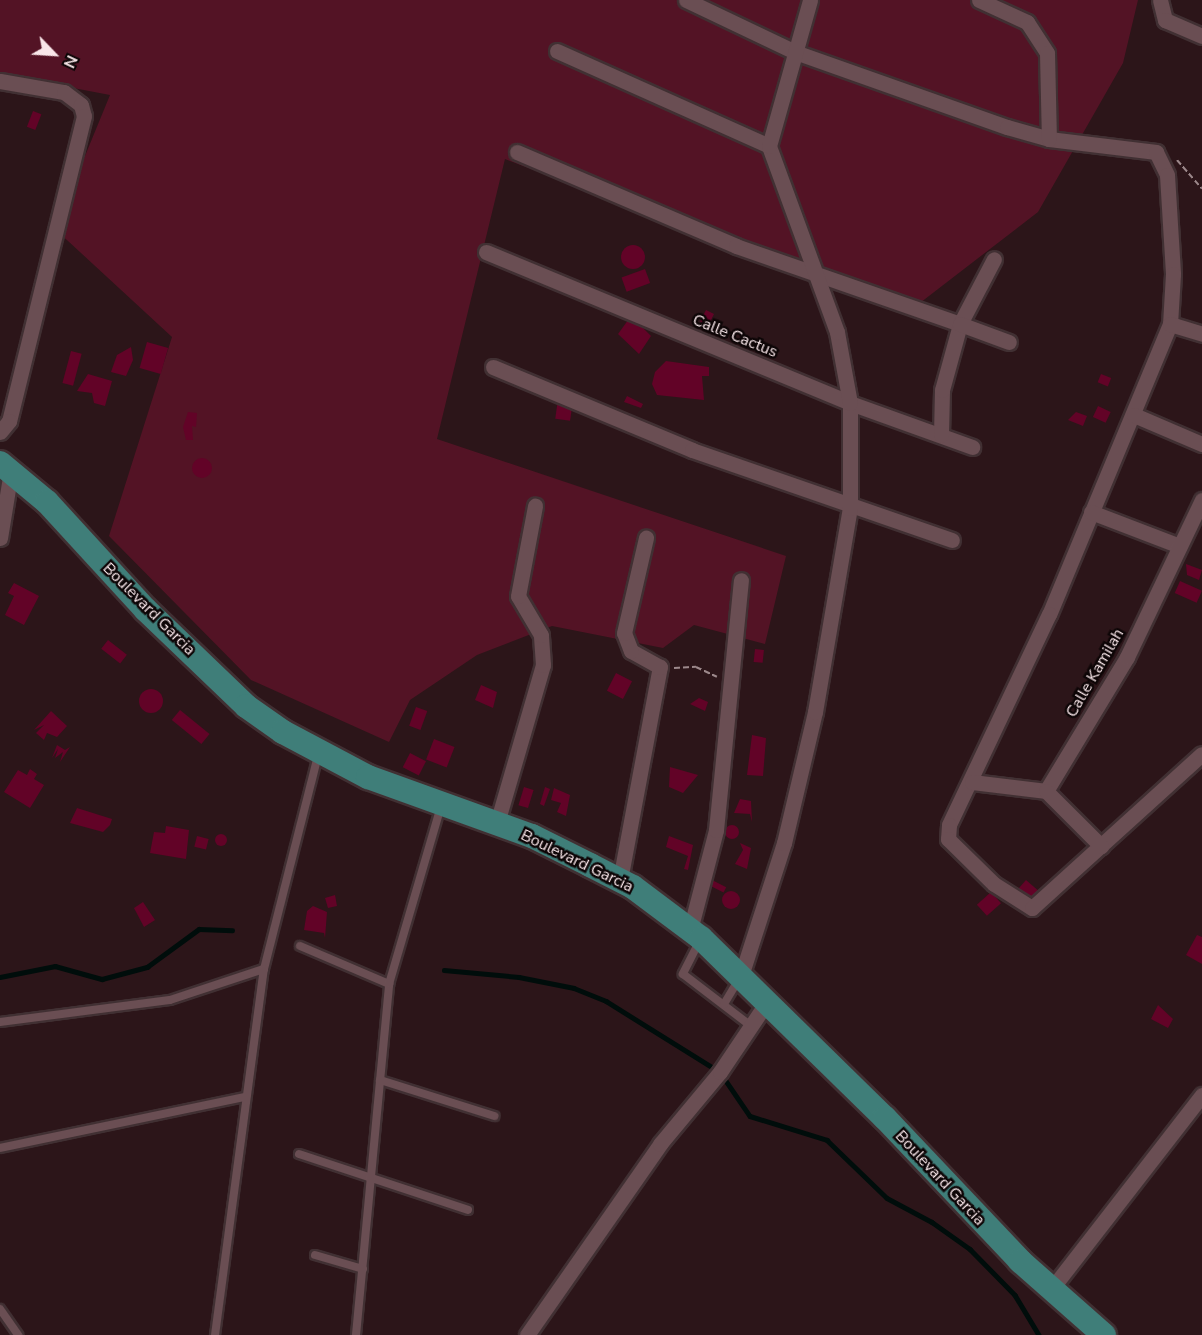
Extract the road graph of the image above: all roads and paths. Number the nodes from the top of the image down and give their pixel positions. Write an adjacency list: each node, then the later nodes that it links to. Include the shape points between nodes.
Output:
1 (686, 0): 7 (street)
2 (810, 0): 7 (street)
3 (979, 0): 9 (street, via 1027,22 1047,53)
4 (1160, 0): 5 (street, via 1165,20)
5 (1202, 36)
6 (557, 51): 10 (street)
7 (795, 52): 9 (street); 10 (street)
8 (0, 81): 24 (street, via 64,92 81,105 84,116 9,421)
9 (1049, 139): 12 (street)
10 (769, 146): 16 (street)
11 (517, 152): 16 (street, via 736,246)
12 (1156, 153): 13 (path, via 1184,165); 18 (street, via 1167,175 1173,274)
13 (1202, 189)
14 (486, 252): 22 (street, Calle Cactus)
15 (994, 259): 17 (street)
16 (814, 272): 17 (street); 22 (street, via 837,332)
17 (960, 324): 20 (street); 25 (street, via 942,390)
18 (1170, 324): 19 (street); 23 (street)
19 (1202, 334)
20 (1009, 342)
21 (493, 367): 31 (street, via 692,450)
22 (850, 403): 25 (street, Calle Cactus); 31 (street)
23 (1134, 415): 26 (street); 32 (street)
24 (0, 432)
25 (941, 435): 27 (street, Calle Cactus)
26 (1202, 444)
27 (972, 447)
28 (6, 467): 33 (street); 40 (main road, Boulevard Garcia, via 246,706)
29 (1202, 500): 36 (street, Calle Kamilah)
30 (535, 506): 45 (street, via 518,596 541,635 543,665)
31 (850, 508): 35 (street); 51 (street, via 810,734 784,843)
32 (1091, 512): 36 (street); 42 (street)
33 (0, 538)
34 (646, 538): 38 (street, via 624,633 631,651)
35 (952, 540)
36 (1180, 546): 43 (street, Calle Kamilah, via 1127,657)
37 (741, 580): 39 (street)
38 (660, 667): 39 (path, via 706,670); 47 (street)
39 (731, 689): 48 (street, via 716,830)
40 (319, 754): 44 (main road, Boulevard Garcia, via 368,777); 50 (lane)
41 (1202, 754): 46 (street)
42 (972, 782): 43 (street); 46 (street, via 948,825 948,839 955,850 1025,907 1040,905)
43 (1046, 791): 46 (street)
44 (442, 801): 45 (main road, Boulevard Garcia); 52 (lane)
45 (497, 823): 47 (main road, Boulevard Garcia)
46 (1101, 846)
47 (620, 880): 48 (main road, Boulevard Garcia)
48 (696, 934): 51 (main road, Boulevard Garcia); 54 (lane, via 683,974)
49 (300, 946): 52 (lane)
50 (264, 969): 55 (lane, via 170,1000); 59 (lane)
51 (741, 976): 53 (main road, Boulevard Garcia); 54 (lane)
52 (389, 984): 57 (lane)
53 (767, 1002): 56 (street); 67 (main road, Boulevard Garcia, via 1020,1261)
54 (724, 1004): 56 (lane)
55 (0, 1022)
56 (751, 1026): 72 (street, via 720,1072 660,1144)
57 (380, 1080): 60 (lane); 63 (lane)
58 (1202, 1095): 67 (street)
59 (245, 1097): 61 (lane); 70 (lane)
60 (494, 1116)
61 (0, 1148)
62 (299, 1154): 63 (lane)
63 (372, 1177): 64 (lane); 66 (lane)
64 (468, 1210)
65 (315, 1255): 66 (lane)
66 (363, 1269): 71 (lane)
67 (1053, 1287): 73 (main road, Boulevard Garcia)
68 (0, 1309): 69 (lane)
69 (18, 1335)
70 (215, 1335)
71 (356, 1335)
72 (527, 1335)
73 (1104, 1335)

